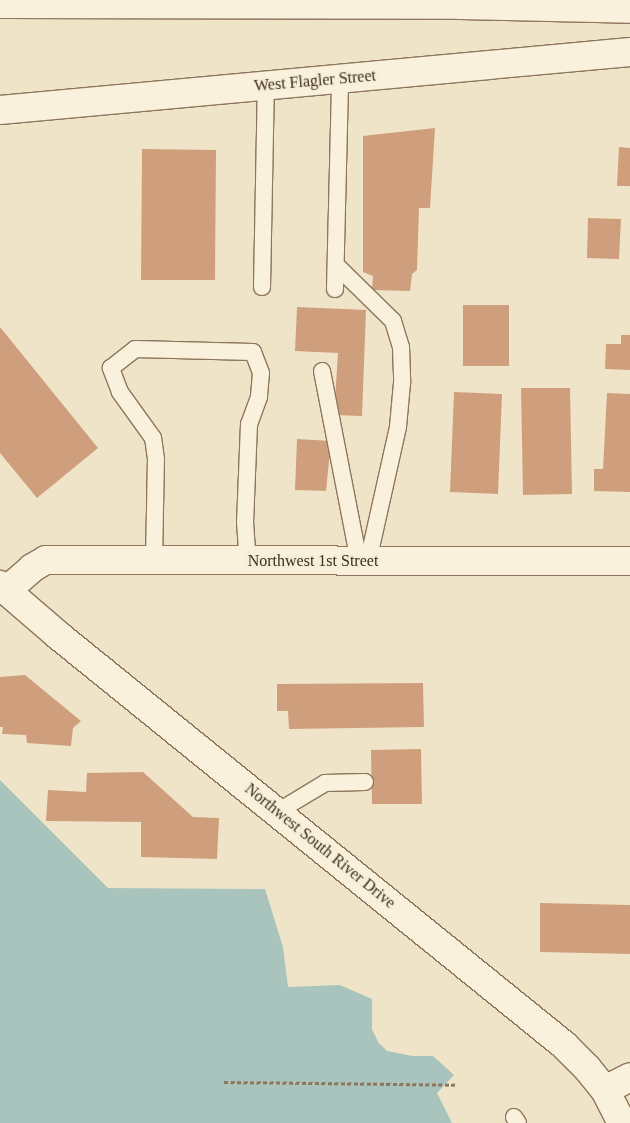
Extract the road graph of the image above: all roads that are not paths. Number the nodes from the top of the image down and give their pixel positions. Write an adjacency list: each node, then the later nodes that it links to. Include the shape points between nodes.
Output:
1 (460, 3): 2 (street); 3 (street)
2 (0, 4)
3 (558, 4): 4 (street)
4 (630, 9)
5 (630, 52): 6 (street, West Flagler Street)
6 (340, 79): 7 (street, West Flagler Street); 9 (lane)
7 (266, 86): 8 (street, West Flagler Street); 10 (lane)
8 (0, 110)
9 (336, 264): 11 (lane); 15 (lane, via 393,321 401,347 398,426)
10 (262, 287)
11 (335, 289)
12 (322, 371): 15 (lane)
13 (154, 561): 14 (street, Northwest 1st Street); 14 (lane, via 156,459 153,438 120,392 111,368 135,349 253,352 261,374 259,397 249,424 245,522); 17 (street, Northwest 1st Street, via 46,560)
14 (248, 561): 15 (street, Northwest 1st Street)
15 (364, 561): 16 (street, Northwest 1st Street)
16 (630, 561)
17 (3, 588): 19 (street, Northwest South River Drive)
18 (365, 782): 19 (lane, via 325,783)
19 (277, 812): 21 (street, Northwest South River Drive, via 564,1046 588,1068)
20 (630, 1077): 21 (street)
21 (605, 1090): 22 (street, Northwest South River Drive)
22 (622, 1123)

